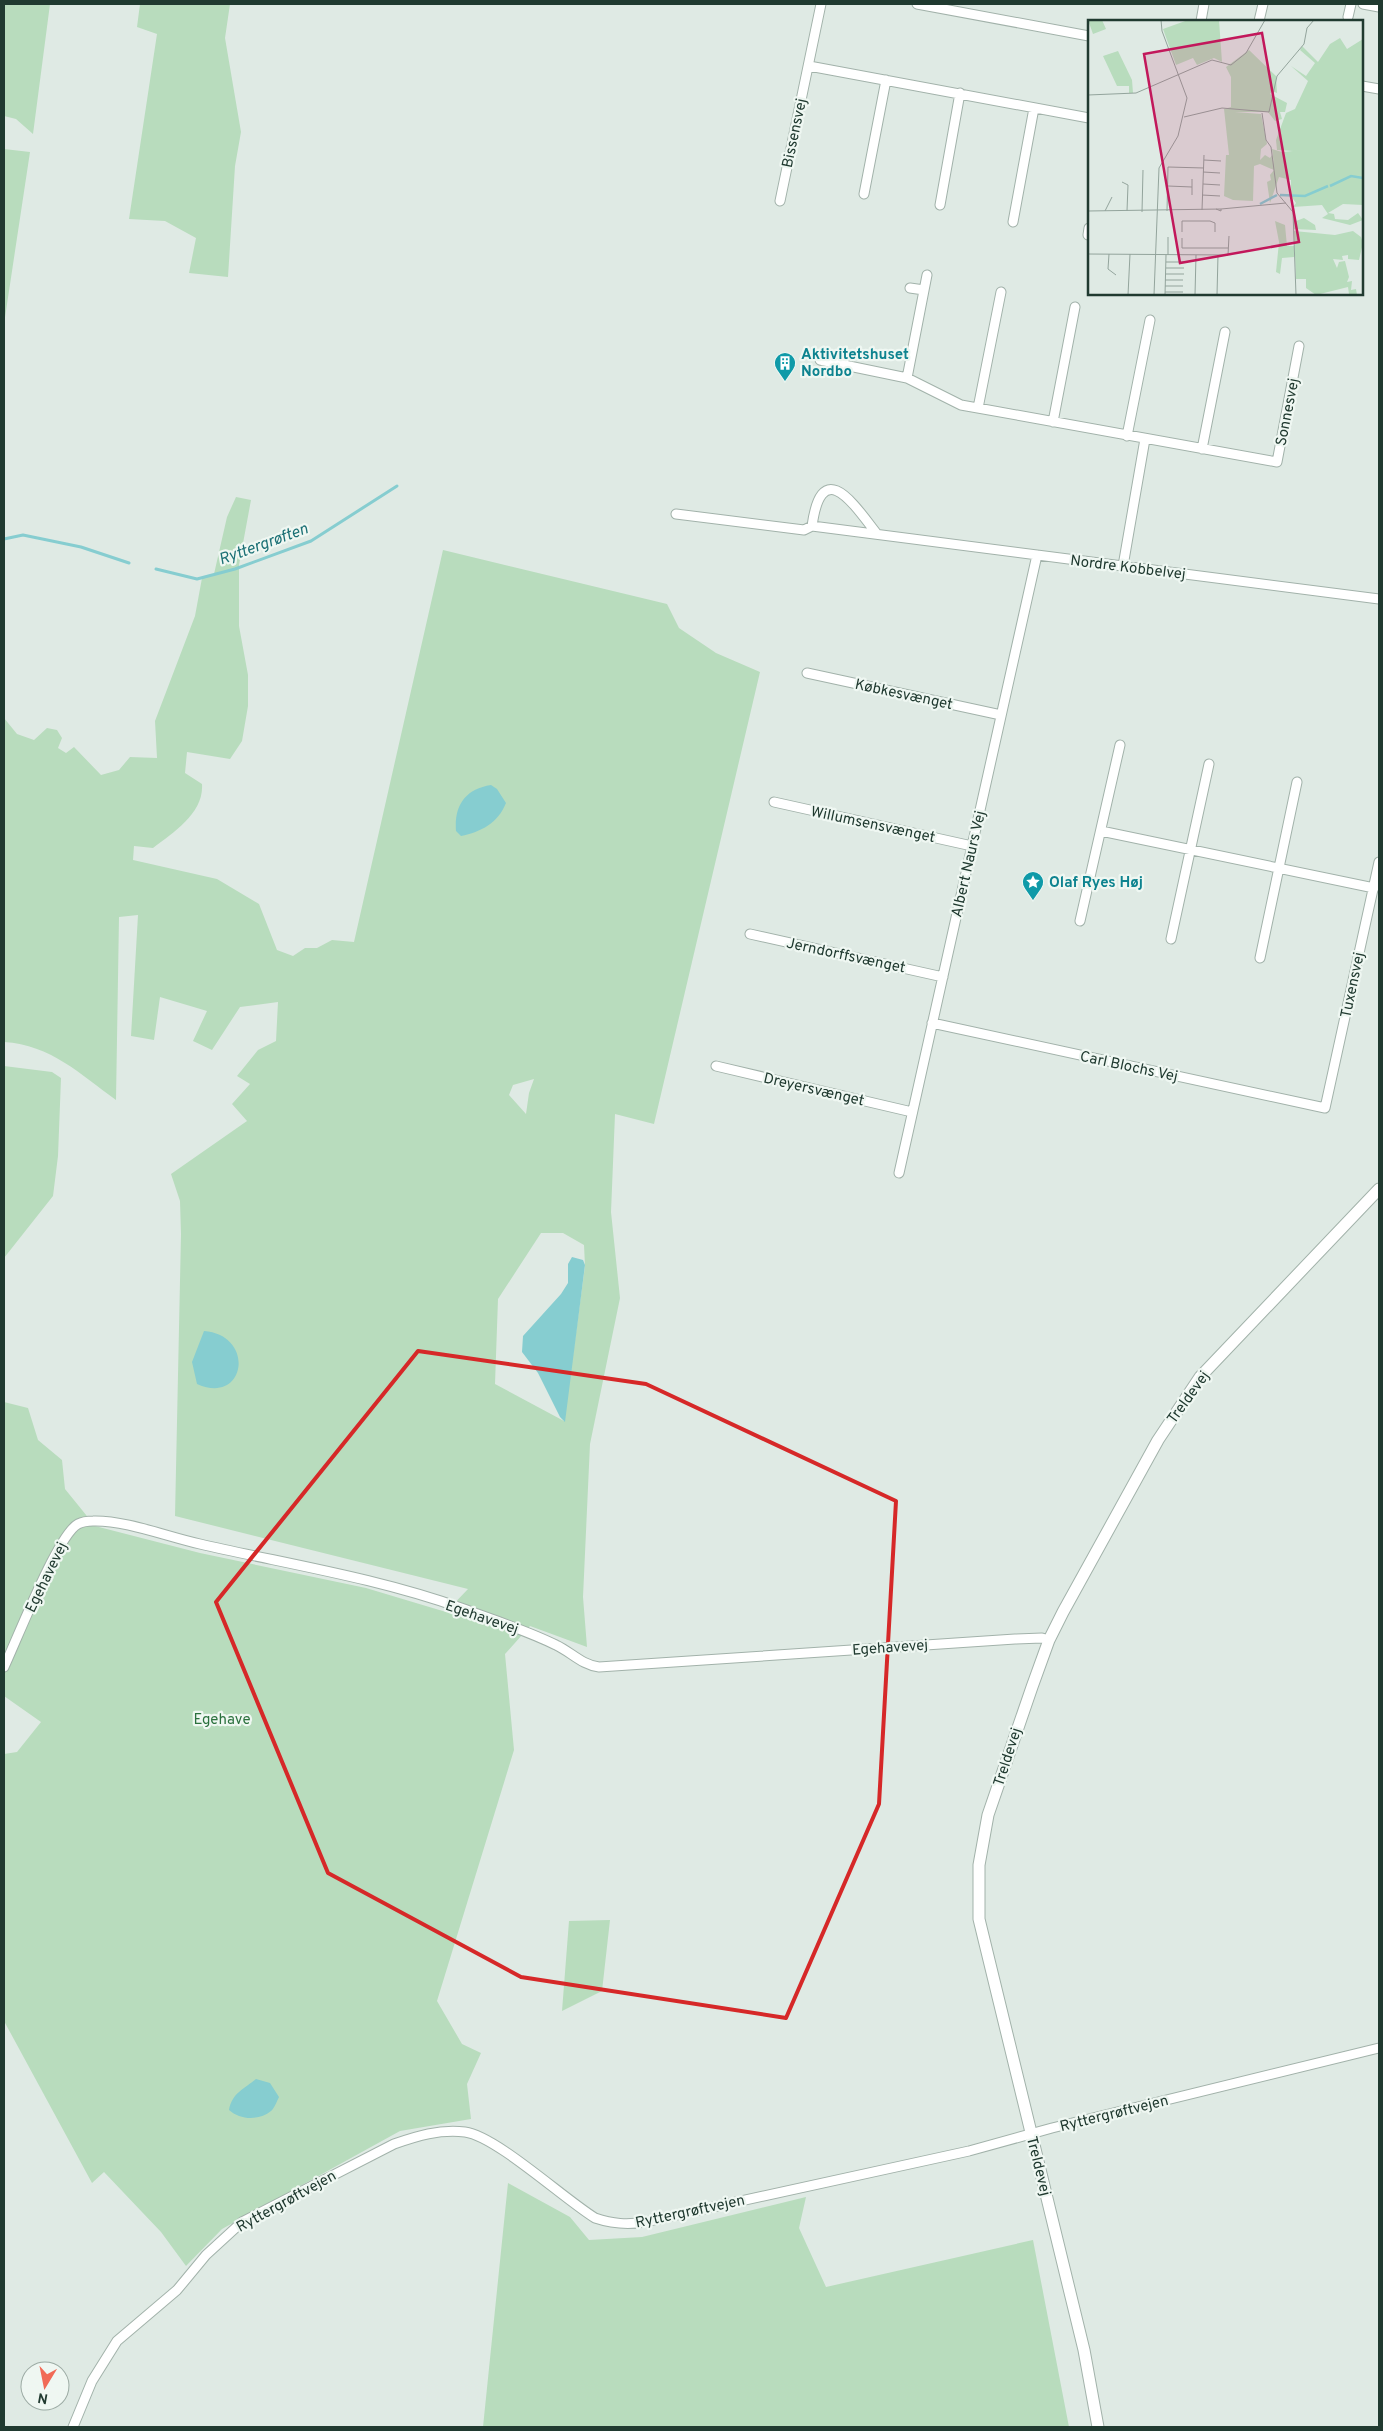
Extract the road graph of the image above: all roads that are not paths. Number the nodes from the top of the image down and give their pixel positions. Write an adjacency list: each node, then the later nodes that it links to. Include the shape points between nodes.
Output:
1 (821, 4): 13 (street, Bissensvej)
2 (917, 4): 7 (street)
3 (1204, 4): 10 (street)
4 (1263, 4): 11 (street)
5 (1351, 4): 9 (street)
6 (1363, 4): 8 (street)
7 (946, 6): 12 (street)
8 (1379, 7)
9 (1348, 16)
10 (1201, 20)
11 (1259, 20)
12 (1088, 36)
13 (809, 66): 14 (street); 21 (street, Bissensvej)
14 (886, 80): 17 (street); 20 (street)
15 (1363, 86): 16 (street)
16 (1379, 89)
17 (960, 93): 18 (street); 22 (street)
18 (1034, 108): 19 (street); 23 (street)
19 (1088, 118)
20 (864, 194)
21 (780, 201)
22 (940, 205)
23 (1013, 222)
24 (927, 275): 26 (street)
25 (910, 288): 26 (street)
26 (924, 290): 33 (street)
27 (1001, 292): 34 (street)
28 (1075, 307): 35 (street)
29 (1150, 320): 36 (street)
30 (1225, 332): 38 (street)
31 (1300, 346): 38 (street, Sonnesvej, via 1277,462)
32 (820, 360): 33 (street, Sonnesvej)
33 (908, 378): 34 (street, Sonnesvej, via 961,405)
34 (978, 408): 35 (street, Sonnesvej)
35 (1054, 422): 36 (street, Sonnesvej)
36 (1127, 436): 37 (street, Sonnesvej)
37 (1145, 440): 38 (street, Sonnesvej); 43 (street)
38 (1202, 449)
39 (676, 514): 40 (street, Nordre Kobbelvej, via 804,530)
40 (812, 526): 41 (street, Nordre Kobbelvej); 41 (street, via 818,498 826,491 838,491 845,494)
41 (877, 534): 42 (street, Nordre Kobbelvej)
42 (1037, 555): 43 (street, Nordre Kobbelvej); 46 (street, Albert Naurs Vej)
43 (1123, 566): 44 (street, Nordre Kobbelvej)
44 (1379, 599)
45 (807, 673): 46 (street, Købkesvænget)
46 (1001, 715): 52 (street, Albert Naurs Vej)
47 (1120, 745): 51 (street)
48 (1210, 764): 53 (street)
49 (1297, 782): 55 (street)
50 (774, 802): 52 (street, Willumsensvænget)
51 (1101, 831): 53 (street); 57 (street)
52 (972, 846): 61 (street, Albert Naurs Vej)
53 (1189, 850): 55 (street); 59 (street)
54 (1379, 862): 56 (street, Tuxensvej)
55 (1279, 868): 56 (street); 60 (street)
56 (1374, 888): 64 (street, Tuxensvej)
57 (1080, 922)
58 (750, 934): 61 (street, Jerndorffsvænget)
59 (1170, 939)
60 (1260, 958)
61 (943, 977): 62 (street, Albert Naurs Vej)
62 (932, 1023): 64 (street, Carl Blochs Vej); 65 (street, Albert Naurs Vej)
63 (716, 1066): 65 (street, Dreyersvænget)
64 (1325, 1108)
65 (912, 1112): 66 (street, Albert Naurs Vej)
66 (898, 1173)
67 (1379, 1189): 68 (street, Treldevej, via 1200,1377 1158,1440)
68 (1049, 1640): 69 (street, Egehavevej, via 1015,1638 588,1666 558,1646 527,1632 401,1590 92,1520 77,1524 61,1543); 71 (street, Treldevej, via 988,1815 981,1843 978,1881 979,1919)
69 (4, 1667)
70 (1379, 2048): 71 (street, Ryttergrøftvejen)
71 (1032, 2134): 72 (street, Ryttergrøftvejen, via 969,2151 625,2225 595,2218 489,2142 467,2132 443,2131 421,2135 394,2144 242,2222 206,2255 177,2290 117,2341 92,2381); 73 (street, Treldevej, via 1084,2350)
72 (74, 2427)
73 (1098, 2427)

